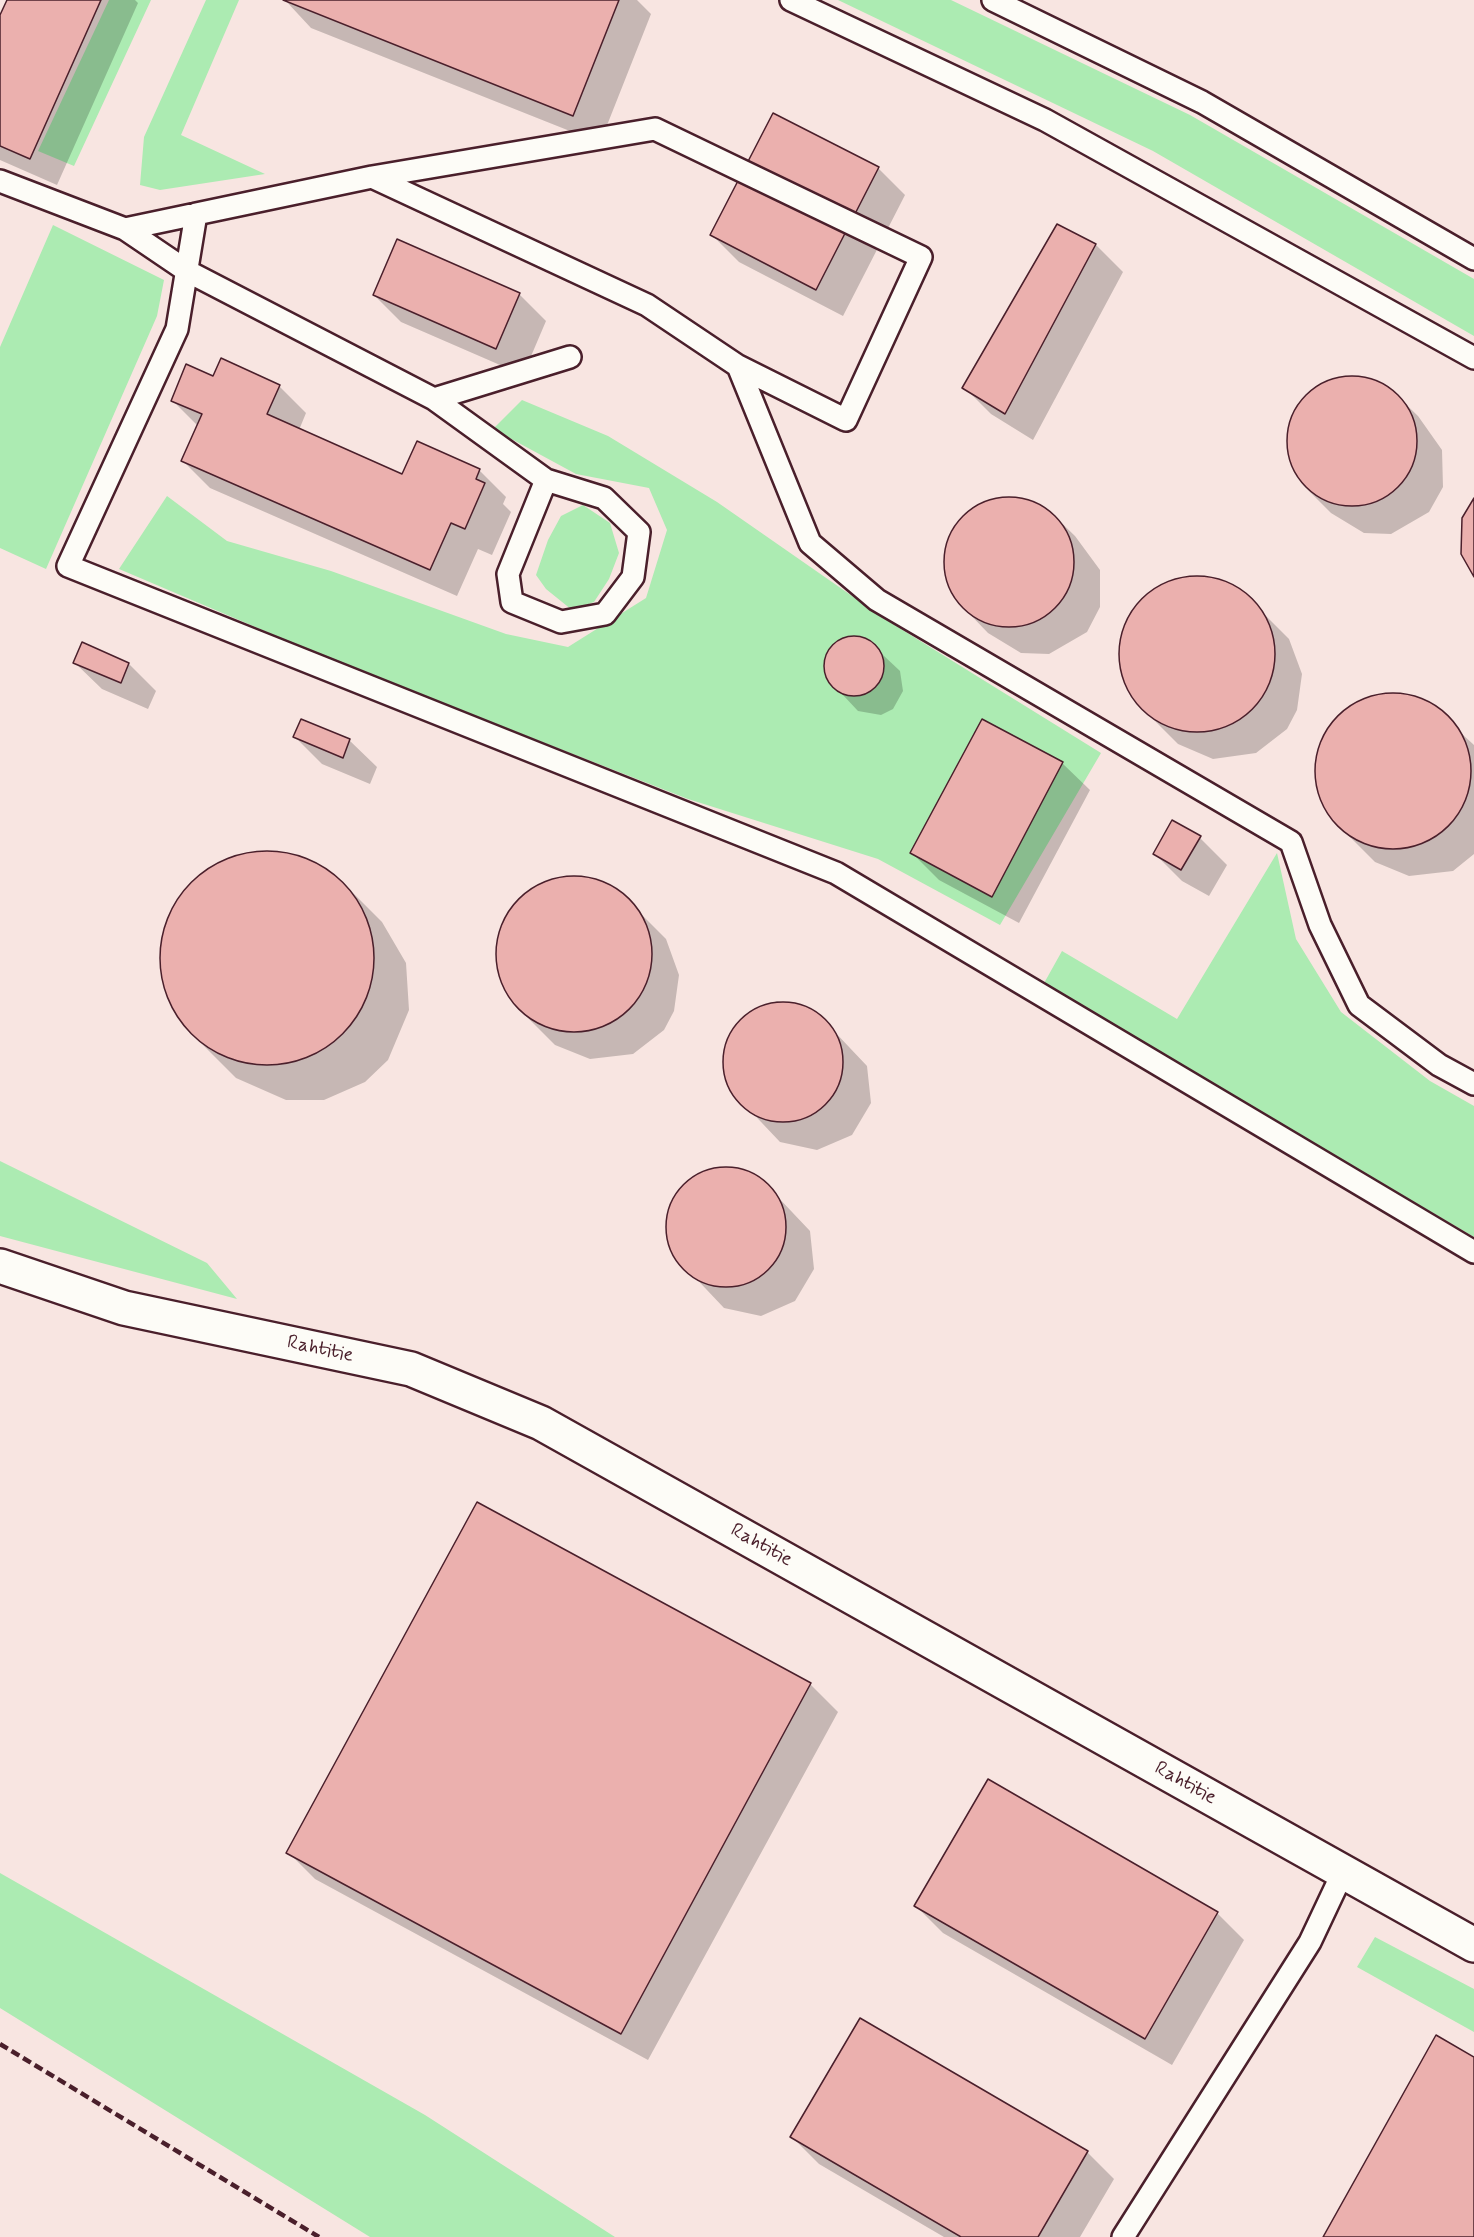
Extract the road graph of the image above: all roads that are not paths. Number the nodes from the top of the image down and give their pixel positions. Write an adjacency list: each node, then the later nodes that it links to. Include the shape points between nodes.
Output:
1 (791, 0): 10 (lane, via 1045,120)
2 (993, 0): 7 (lane, via 1202,102)
3 (372, 177): 5 (lane); 11 (lane, via 647,305); 11 (lane, via 655,129 921,257 846,420)
4 (0, 181): 6 (lane)
5 (196, 214): 6 (lane); 8 (lane)
6 (125, 229): 8 (lane)
7 (1474, 259)
8 (187, 271): 12 (lane); 15 (lane, via 177,329 68,566 836,873)
9 (570, 357): 12 (lane)
10 (1474, 358)
11 (738, 366): 14 (lane, via 810,543 878,600 1291,842 1320,925 1359,1005 1440,1065)
12 (434, 399): 13 (lane)
13 (546, 480): 13 (lane, via 604,498 639,532 633,577 604,614 561,622 512,602 508,574)
14 (1474, 1084)
15 (1474, 1252)
16 (0, 1266): 17 (street, Rahtitie, via 124,1308 411,1369 541,1423)
17 (1343, 1872): 18 (street, Rahtitie); 19 (lane, via 1310,1942)
18 (1474, 1945)
19 (1123, 2237)

